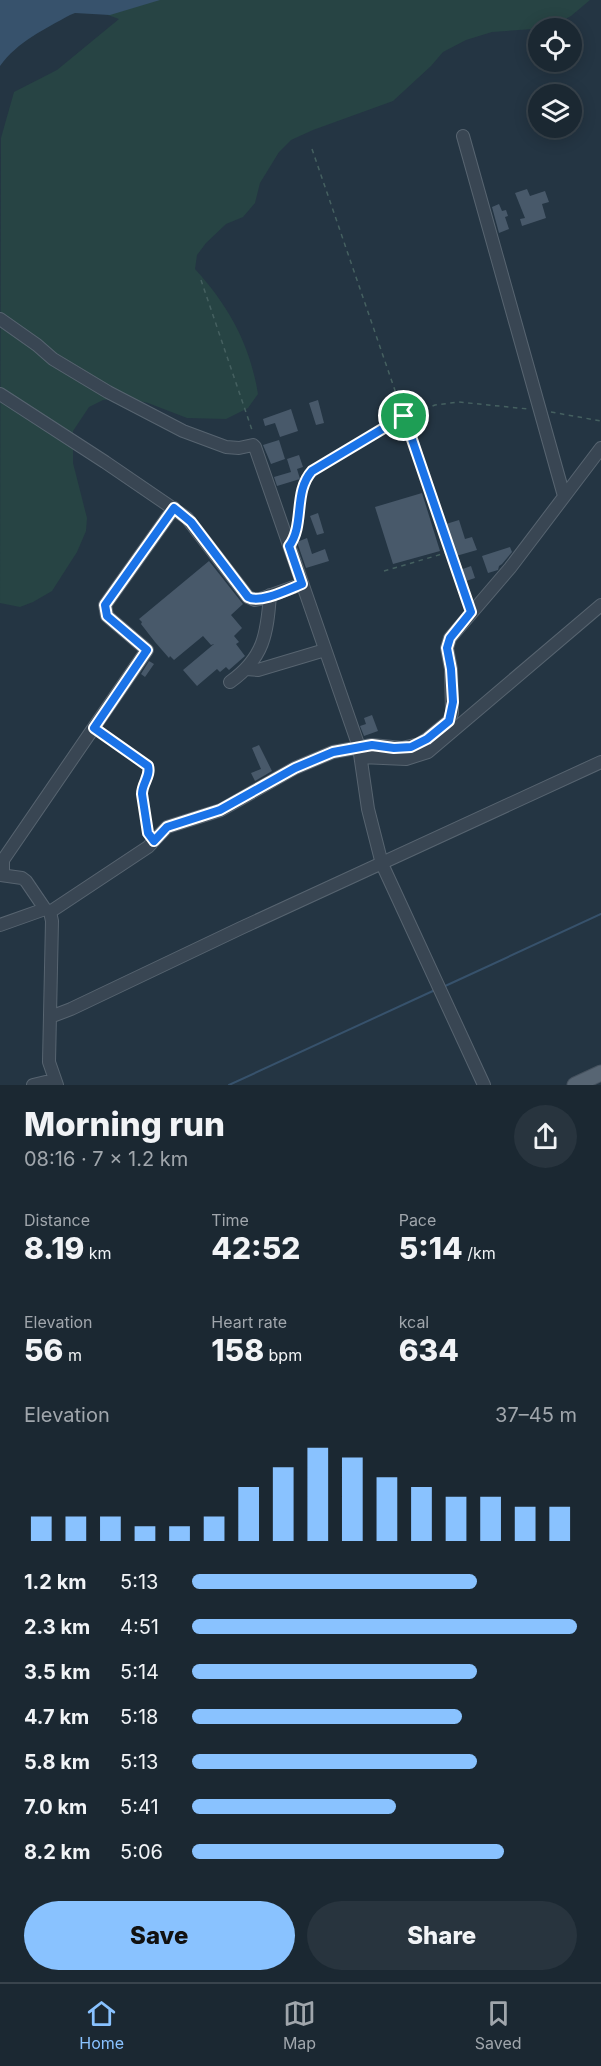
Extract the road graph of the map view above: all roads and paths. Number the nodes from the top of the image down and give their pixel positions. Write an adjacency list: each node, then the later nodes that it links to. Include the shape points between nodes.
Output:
1 (463, 136): 6 (street)
2 (312, 149): 7 (path)
3 (201, 280): 9 (path)
4 (0, 319): 9 (street, via 52,359 183,431 226,447)
5 (0, 394): 12 (street)
6 (539, 410): 7 (path, via 453,402); 8 (path); 11 (street)
7 (404, 416): 13 (path, via 306,477); 14 (path)
8 (601, 421)
9 (254, 446): 13 (street)
10 (601, 448): 11 (street)
11 (564, 496): 19 (street)
12 (174, 508): 17 (street, via 191,522 248,597 255,600); 23 (street, via 105,605 107,616 147,650)
13 (289, 546): 16 (street)
14 (449, 552): 15 (path); 19 (path)
15 (384, 571)
16 (302, 584): 17 (street); 20 (street)
17 (270, 595): 21 (street, via 265,639)
18 (601, 605): 24 (street, via 428,752 406,759)
19 (471, 612): 24 (street, via 450,638 447,648 453,702 449,721 411,747 372,745)
20 (325, 650): 21 (street, via 258,670); 24 (street)
21 (246, 669): 22 (street)
22 (230, 682)
23 (94, 728): 26 (path, via 148,766 142,794 148,833); 28 (street, via 3,860)
24 (360, 752): 26 (street, via 333,752 295,768 220,810 167,827); 27 (street)
25 (601, 762): 27 (street)
26 (154, 841): 29 (street)
27 (382, 864): 31 (street); 35 (street)
28 (1, 875): 29 (street, via 22,878)
29 (47, 910): 30 (street); 31 (street, via 52,921)
30 (0, 925)
31 (50, 1017): 33 (street, via 49,1062)
32 (601, 1073): 36 (main road)
33 (56, 1082): 34 (street)
34 (33, 1085)
35 (484, 1085)
36 (575, 1085)

